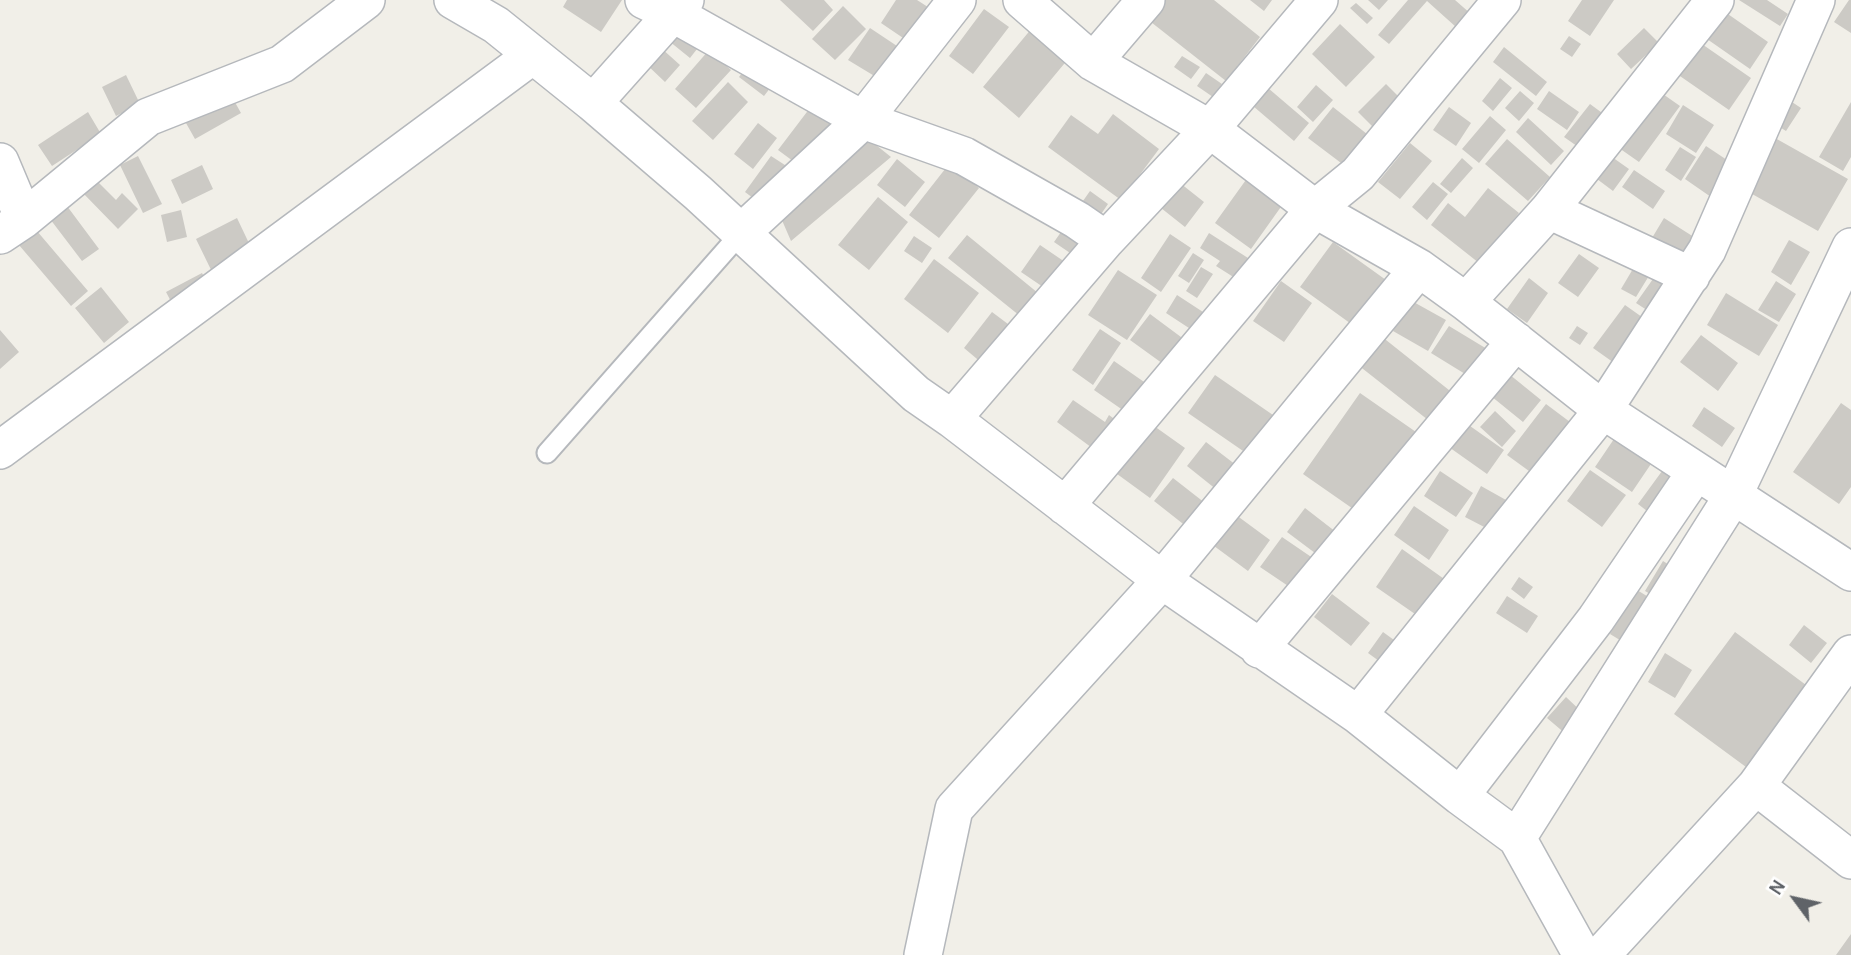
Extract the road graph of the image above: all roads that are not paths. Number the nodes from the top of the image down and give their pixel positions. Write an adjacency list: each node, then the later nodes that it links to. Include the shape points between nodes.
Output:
1 (366, 0): 19 (street, via 282,64 148,117)
2 (453, 0): 11 (street, via 496,25)
3 (957, 0): 14 (street)
4 (1022, 0): 12 (street)
5 (1146, 0): 12 (street)
6 (1319, 0): 15 (street)
7 (1502, 0): 17 (street, via 1358,174)
8 (1715, 0): 18 (street)
9 (1816, 0): 24 (street, via 1707,250)
10 (668, 5): 13 (street); 14 (street)
11 (533, 55): 13 (street); 29 (street)
12 (1093, 62): 15 (street)
13 (593, 103): 20 (street)
14 (863, 120): 20 (street); 21 (street, via 964,156)
15 (1210, 128): 17 (street); 21 (street)
16 (0, 162): 19 (street)
17 (1315, 209): 23 (street); 33 (street)
18 (1549, 210): 24 (street); 25 (street)
19 (12, 227)
20 (741, 233): 28 (street, via 916,394); 30 (lane)
21 (1106, 240): 28 (street)
22 (1851, 247): 32 (street)
23 (1419, 268): 25 (street); 35 (street)
24 (1691, 275): 27 (street)
25 (1466, 302): 26 (street)
26 (1516, 341): 27 (street); 36 (street)
27 (1603, 410): 31 (street); 38 (street)
28 (952, 419): 33 (street)
29 (0, 450)
30 (547, 453)
31 (1696, 472): 32 (street); 40 (street, via 1596,619)
32 (1733, 496): 34 (street); 41 (street)
33 (1065, 506): 35 (street)
34 (1851, 572)
35 (1162, 580): 36 (street); 43 (street, via 954,809)
36 (1259, 649): 38 (street)
37 (1851, 654): 39 (street)
38 (1358, 715): 40 (street)
39 (1756, 786): 42 (street); 45 (street)
40 (1460, 796): 41 (street)
41 (1517, 838): 44 (street)
42 (1851, 860)
43 (923, 955)
44 (1582, 955)
45 (1601, 955)

